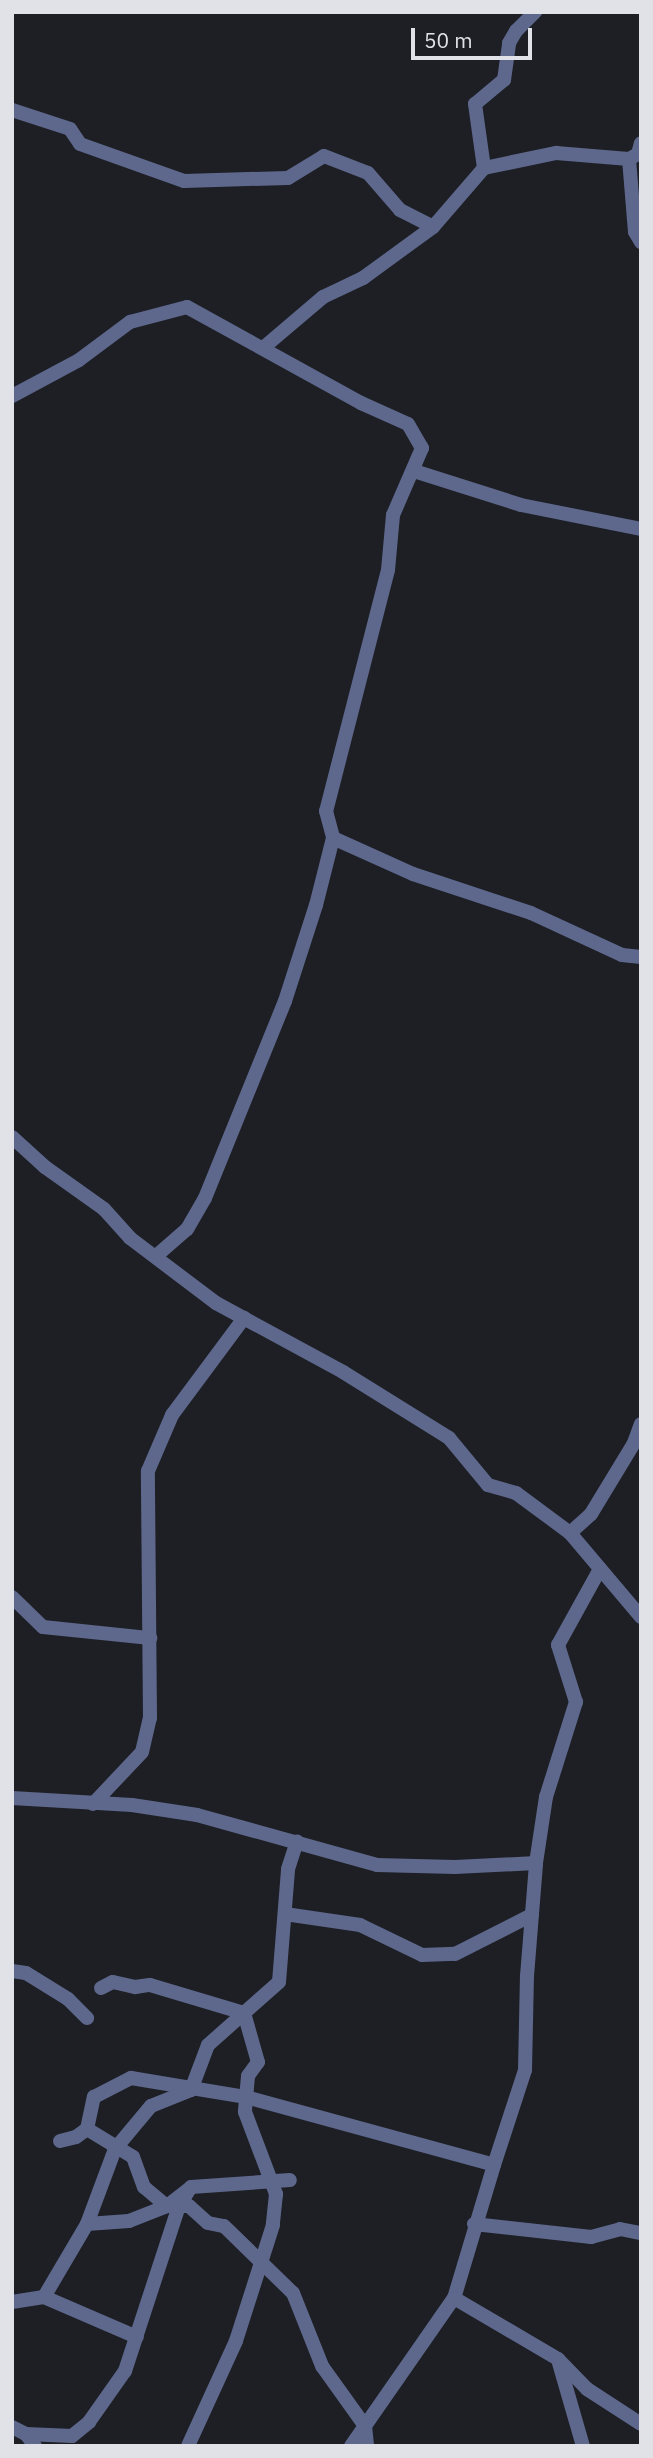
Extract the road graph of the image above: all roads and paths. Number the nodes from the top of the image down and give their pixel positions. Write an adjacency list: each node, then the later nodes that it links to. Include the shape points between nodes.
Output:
1 (535, 12): 4 (street, via 509,43 504,80 475,104)
2 (12, 110): 5 (street, via 70,129 80,144 184,181 288,178 324,156 368,173 400,210)
3 (637, 153): 4 (street, via 556,153); 6 (street, via 635,232)
4 (484, 168): 5 (street)
5 (433, 228): 7 (street, via 363,278 323,297)
6 (641, 242)
7 (263, 348): 8 (street, via 187,307 130,322 79,360); 9 (street, via 408,424 422,448)
8 (12, 396)
9 (414, 471): 10 (street, via 521,505); 11 (street, via 393,515 388,570 326,811)
10 (641, 529)
11 (333, 838): 12 (street, via 413,874 531,913 622,955); 14 (street, via 285,1002 205,1198 187,1229)
12 (641, 957)
13 (12, 1138): 14 (street)
14 (156, 1256): 15 (street, via 216,1303)
15 (244, 1318): 18 (street, via 449,1438 488,1485 516,1493); 22 (street, via 172,1415 148,1471)
16 (641, 1424): 17 (street)
17 (638, 1444): 18 (street, via 591,1514)
18 (570, 1534): 19 (street)
19 (600, 1569): 21 (street); 26 (street, via 558,1645 576,1702 546,1797)
20 (12, 1597): 22 (street, via 43,1627)
21 (641, 1617)
22 (150, 1638): 24 (street, via 150,1718 142,1752)
23 (12, 1798): 24 (street)
24 (93, 1804): 25 (street, via 197,1815)
25 (297, 1841): 26 (street, via 377,1866); 27 (street, via 288,1869)
26 (536, 1863): 28 (street)
27 (285, 1914): 28 (street, via 360,1925 422,1955 455,1954); 31 (street, via 279,1982)
28 (532, 1916): 38 (street, via 525,2070)
29 (12, 1971): 32 (street, via 26,1973 68,1998)
30 (101, 1988): 31 (street, via 113,1982 150,1985)
31 (244, 2013): 33 (street, via 208,2045); 34 (street, via 258,2062 248,2076)
32 (87, 2018)
33 (191, 2090): 34 (street); 35 (street, via 131,2078 94,2097); 37 (street, via 152,2106)
34 (246, 2097): 38 (street); 40 (street, via 246,2112)
35 (87, 2129): 36 (street); 37 (street)
36 (60, 2141)
37 (116, 2149): 41 (street, via 133,2157 144,2187); 42 (street)
38 (494, 2165): 43 (street)
39 (289, 2180): 40 (street)
40 (270, 2182): 41 (street, via 191,2187); 45 (street, via 276,2194 273,2225)
41 (173, 2206): 42 (street, via 130,2221); 45 (street, via 189,2206 208,2223 224,2226); 49 (street)
42 (87, 2224): 46 (street)
43 (474, 2224): 44 (street, via 591,2237 620,2229); 47 (street)
44 (641, 2233)
45 (260, 2260): 52 (street, via 293,2292 322,2366); 55 (street, via 236,2341)
46 (44, 2297): 48 (street); 49 (street)
47 (454, 2298): 50 (street); 52 (street)
48 (12, 2302)
49 (137, 2337): 54 (street, via 125,2371 89,2422 72,2436)
50 (558, 2359): 51 (street, via 587,2389); 58 (street)
51 (641, 2424)
52 (365, 2426): 56 (street); 57 (street)
53 (12, 2427): 54 (street)
54 (30, 2440)
55 (188, 2446)
56 (351, 2446)
57 (367, 2446)
58 (583, 2446)

